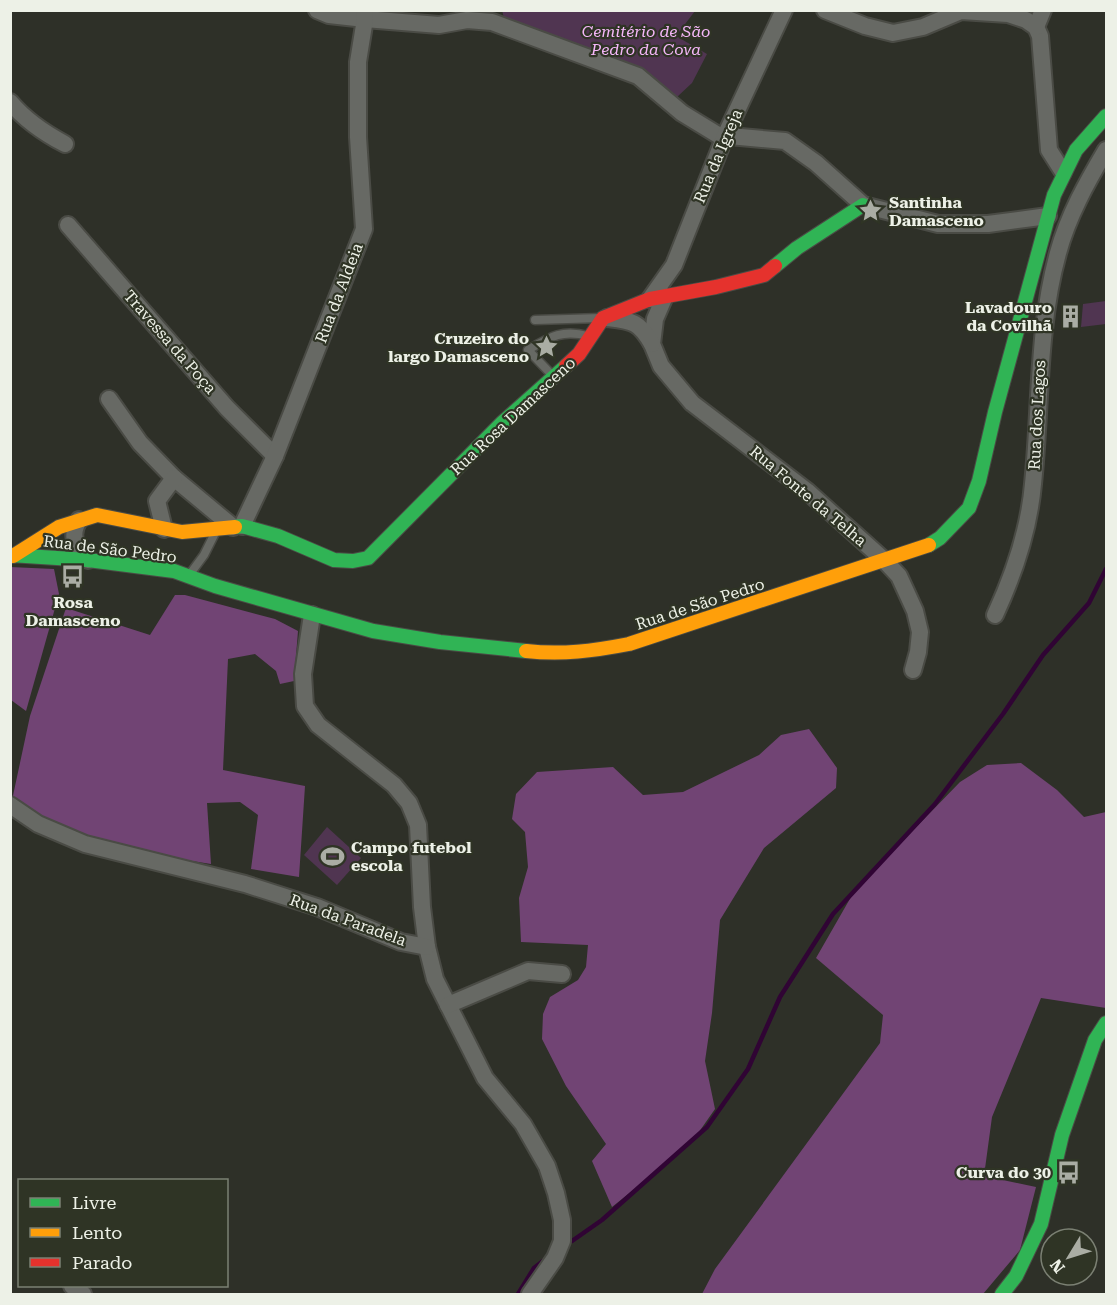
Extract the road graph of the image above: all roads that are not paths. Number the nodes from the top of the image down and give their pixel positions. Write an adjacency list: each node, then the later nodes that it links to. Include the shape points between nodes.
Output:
1 (317, 10): 5 (street, via 330,15)
2 (784, 10): 11 (street, Rua da Igreja)
3 (825, 10): 7 (street, via 893,33 923,27 962,11 1008,14)
4 (1043, 10): 7 (street)
5 (364, 15): 6 (street, via 438,25); 26 (street, Rua da Aldeia, via 358,62 364,229)
6 (474, 15): 11 (street, via 638,76 682,113)
7 (1036, 27): 15 (street, via 1040,36 1049,150)
8 (10, 102): 13 (street, via 40,131)
9 (1107, 116): 10 (main road, Rua de São Pedro)
10 (1092, 131): 12 (street); 15 (main road, Rua de São Pedro)
11 (725, 136): 16 (street, via 785,141); 19 (street, Rua da Igreja)
12 (1107, 141)
13 (65, 144)
14 (1107, 150): 36 (street, Rua dos Lagos, via 1083,189 1058,252 1041,352 1033,486 1019,554)
15 (1063, 172): 17 (main road, Rua de São Pedro)
16 (863, 205): 17 (street, via 938,224 988,224); 19 (main road, via 764,275)
17 (1048, 216): 33 (main road, Rua de São Pedro, via 969,508 940,538 924,548)
18 (68, 225): 26 (street, Travessa da Poça, via 227,408)
19 (658, 298): 20 (main road); 23 (street)
20 (603, 318): 21 (lane); 22 (main road, Rua Rosa Damasceno); 23 (street, Rua Fonte da Telha, via 632,321 644,330)
21 (535, 320)
22 (590, 337): 24 (main road, Rua Rosa Damasceno, via 579,354); 24 (lane, via 571,332 528,350)
23 (652, 344): 33 (street, Rua Fonte da Telha, via 661,366 692,403 807,491)
24 (554, 377): 29 (main road, Rua Rosa Damasceno, via 503,422 368,558 334,560 278,536)
25 (110, 399): 27 (street, via 140,443)
26 (275, 456): 29 (street, Rua da Aldeia)
27 (174, 478): 29 (street); 30 (street, via 158,501)
28 (79, 520): 30 (main road, Rua Rosa Damasceno, via 97,514); 31 (main road, Rua Rosa Damasceno, via 59,526); 32 (street, via 73,534 78,549)
29 (231, 527): 30 (main road, Rua Rosa Damasceno, via 182,532); 34 (lane)
30 (164, 529)
31 (12, 555): 32 (main road, Rua de São Pedro)
32 (88, 560): 34 (main road, Rua de São Pedro)
33 (885, 561): 35 (main road, Rua de São Pedro, via 629,644 590,652 547,653 440,642 373,631); 37 (street, Rua Fonte da Telha, via 899,576 915,611 920,632)
34 (188, 576): 35 (main road, Rua de São Pedro)
35 (312, 615): 39 (street, Rua da Paradela, via 303,674 305,706 318,725 394,785 409,803 418,825)
36 (995, 615)
37 (913, 670)
38 (10, 805): 39 (street, Rua da Paradela, via 38,824 85,844 245,884 317,907 402,942)
39 (427, 947): 41 (street, via 435,980)
40 (562, 974): 41 (street, via 528,971)
41 (448, 1005): 43 (street, via 485,1078 523,1124 547,1166 556,1193 562,1241)
42 (1107, 1023): 44 (main road, via 1095,1040 1062,1135 1041,1224 1016,1276)
43 (530, 1294)
44 (1002, 1294)

